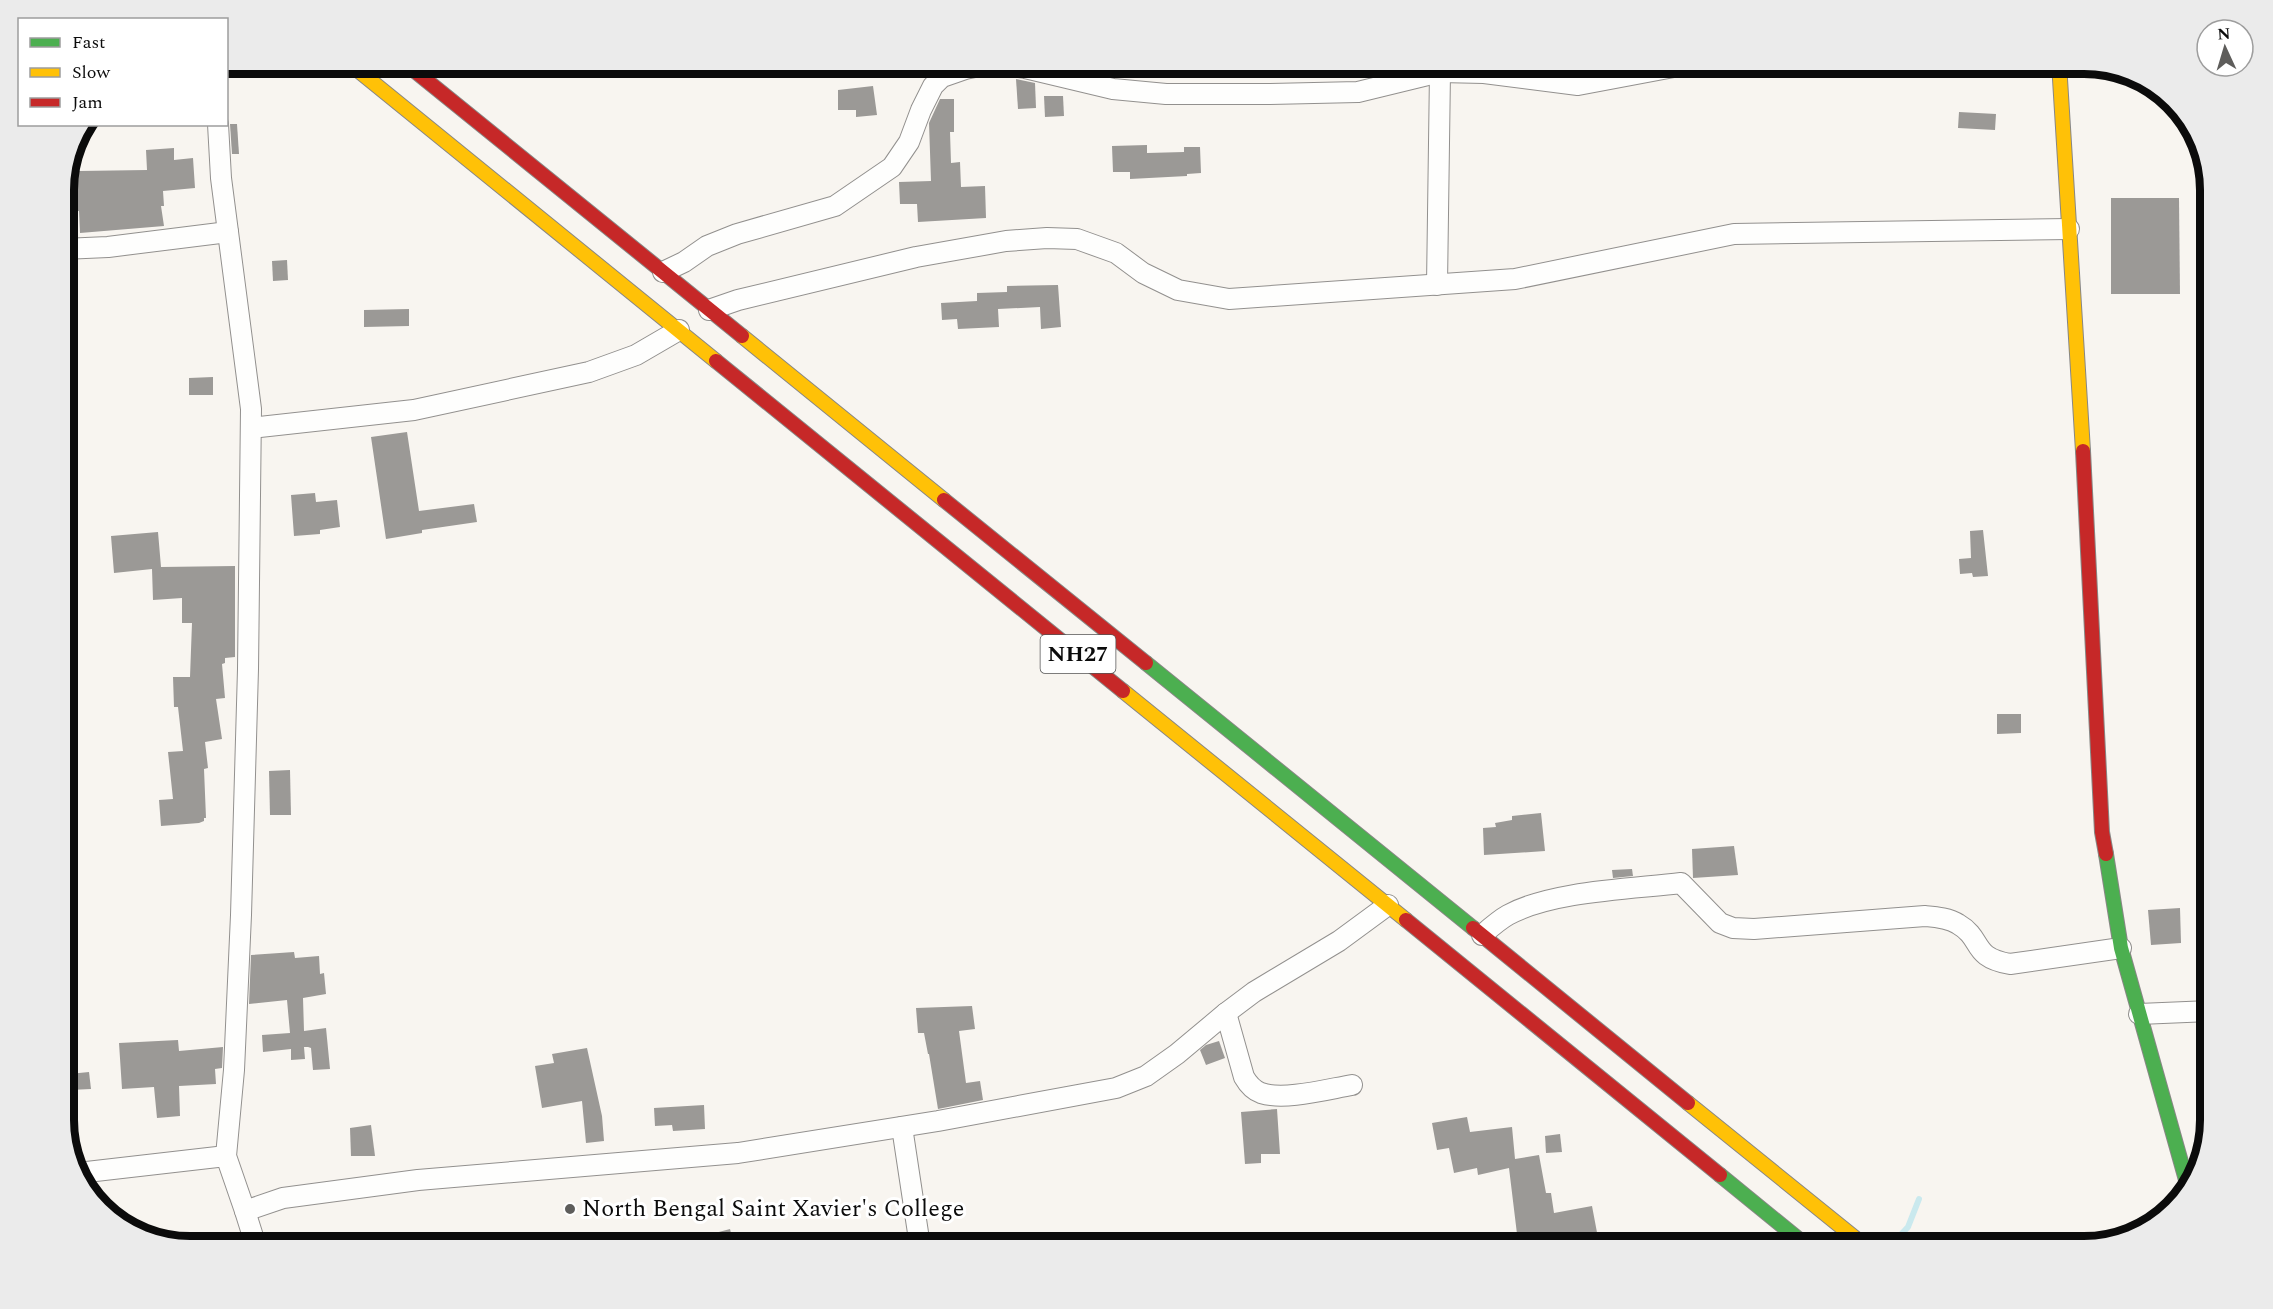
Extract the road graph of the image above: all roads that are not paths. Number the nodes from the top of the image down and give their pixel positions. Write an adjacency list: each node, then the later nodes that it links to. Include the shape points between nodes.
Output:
1 (363, 74): 17 (main road, NH27)
2 (419, 74): 14 (main road, NH27)
3 (951, 74): 14 (street, via 933,86 909,142 892,167 845,200 737,234 707,246)
4 (1050, 74): 5 (street, via 1113,89 1166,94 1358,92)
5 (1432, 74)
6 (1440, 74): 15 (street)
7 (1492, 74): 8 (street, via 1578,85)
8 (1636, 74)
9 (2060, 74): 11 (main road)
10 (218, 126): 12 (street)
11 (2069, 229): 15 (street, via 1734,234 1515,279); 21 (main road, via 2102,832)
12 (228, 232): 13 (street); 18 (street, via 251,410)
13 (74, 249)
14 (663, 272): 16 (main road, NH27)
15 (1437, 285): 16 (street, via 1229,299 1178,290 1143,273 1116,253 1077,239 1047,238 916,256)
16 (709, 310): 20 (main road, NH27)
17 (679, 330): 18 (street, via 636,355 589,372 414,410); 19 (main road, NH27)
18 (250, 428): 27 (street, via 241,915)
19 (1388, 905): 23 (street); 33 (main road, NH27)
20 (1482, 935): 21 (street, via 1507,915 1535,904 1681,883 1720,923 1733,928 1925,916 1959,924 1984,955 2010,964); 34 (main road, NH27)
21 (2121, 948): 24 (main road)
22 (2200, 1011): 24 (street)
23 (1226, 1013): 25 (street, via 1244,1077 1259,1092 1298,1094); 26 (street, via 1146,1076 1116,1088)
24 (2139, 1014): 29 (main road)
25 (1352, 1085)
26 (902, 1127): 30 (street, via 738,1153 418,1180 284,1198); 32 (street)
27 (226, 1156): 28 (street); 30 (street)
28 (86, 1172)
29 (2185, 1176)
30 (245, 1210): 31 (street)
31 (253, 1236)
32 (918, 1236)
33 (1795, 1236)
34 (1852, 1236)

